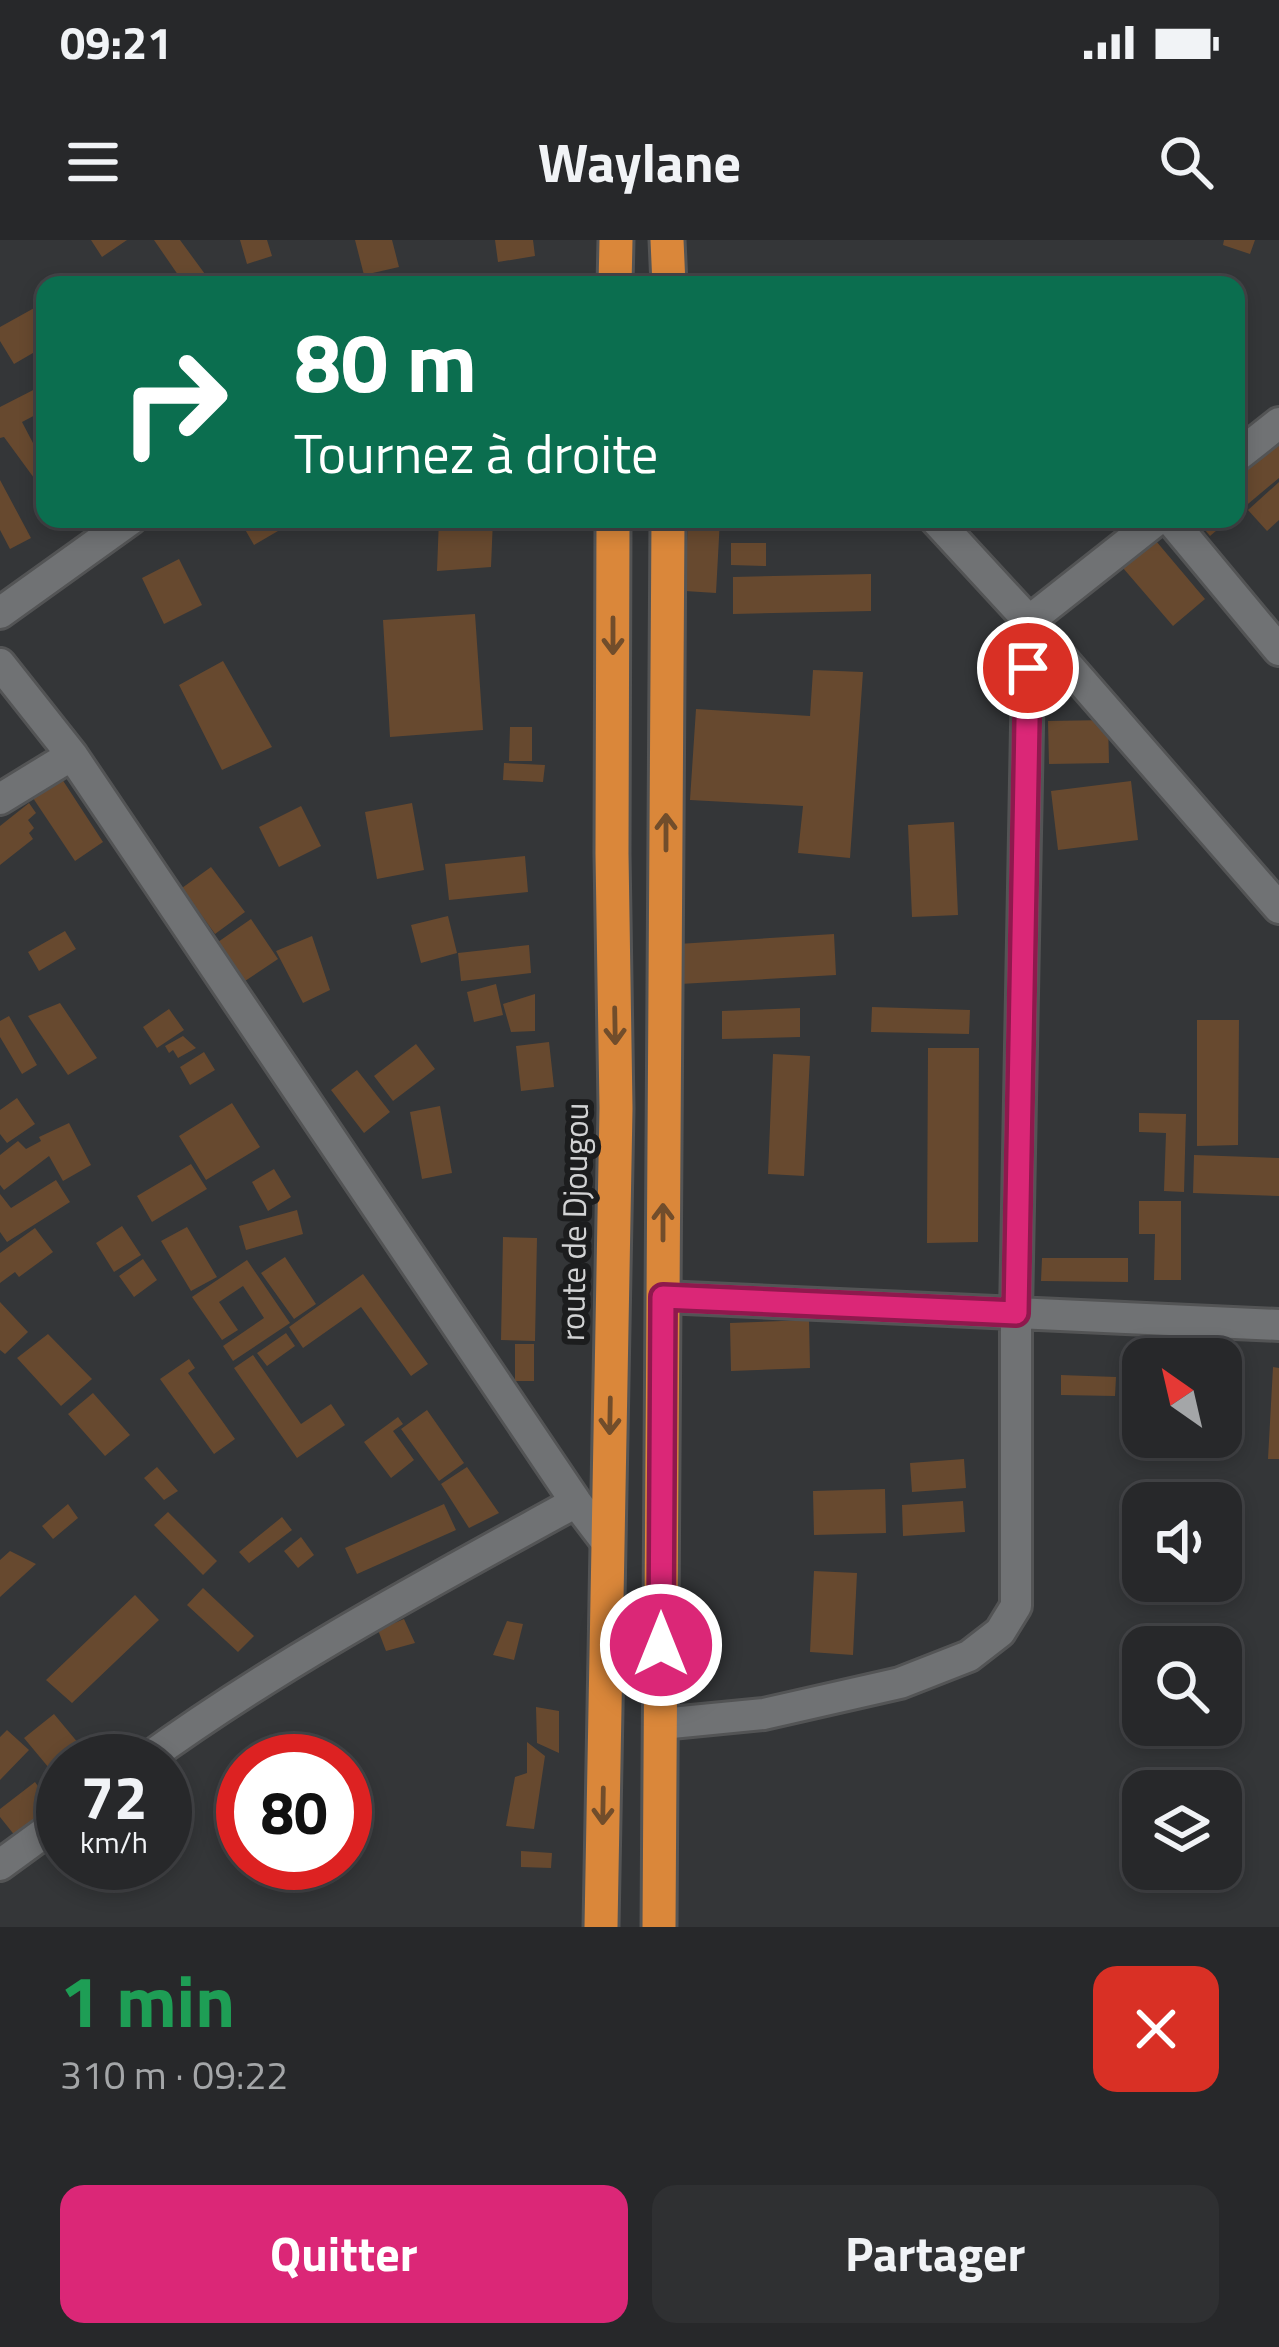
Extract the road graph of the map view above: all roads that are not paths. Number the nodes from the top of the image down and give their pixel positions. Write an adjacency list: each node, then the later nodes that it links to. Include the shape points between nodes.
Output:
1 (616, 240): 3 (highway)
2 (667, 240): 4 (highway)
3 (615, 276)
4 (669, 276)
5 (1279, 423): 6 (street)
6 (1245, 450)
7 (118, 528): 13 (street)
8 (613, 528): 20 (highway, route de Djougou, one-way to 20)
9 (668, 528): 21 (highway, one-way to 9)
10 (943, 528): 14 (street)
11 (1147, 528): 14 (street)
12 (1177, 528): 15 (street)
13 (0, 613)
14 (1029, 621): 19 (street); 23 (street)
15 (1279, 650)
16 (0, 664): 17 (street)
17 (72, 755): 18 (street); 25 (street)
18 (0, 799)
19 (1279, 908)
20 (616, 1108): 21 (highway); 26 (highway, route de Djougou, one-way to 26)
21 (664, 1109): 22 (highway, one-way to 21)
22 (663, 1297): 23 (street); 27 (highway)
23 (1016, 1313): 24 (street); 27 (street, via 1016,1606 1000,1632 968,1656 900,1683 764,1714)
24 (1279, 1325)
25 (576, 1502): 26 (street); 28 (street, via 362,1620)
26 (608, 1544): 31 (highway, route de Djougou, one-way to 31)
27 (661, 1724): 32 (highway)
28 (182, 1734)
29 (36, 1839): 30 (street)
30 (0, 1865)
31 (601, 1927)
32 (659, 1927)

